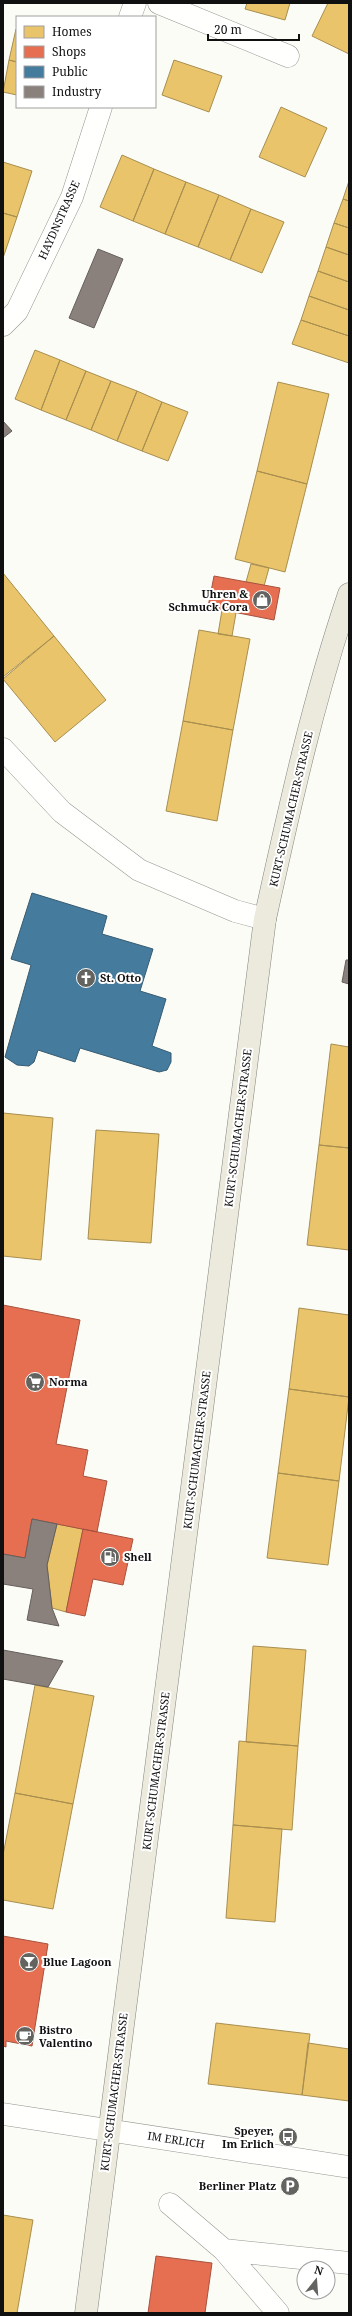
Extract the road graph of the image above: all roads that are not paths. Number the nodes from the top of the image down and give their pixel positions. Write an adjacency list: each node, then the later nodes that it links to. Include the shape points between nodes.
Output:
1 (135, 3): 3 (street)
2 (159, 3): 4 (street)
3 (130, 16)
4 (288, 56)
5 (101, 108): 6 (street, HAYDNSTRASSE, via 72,197 17,311)
6 (3, 325)
7 (349, 594): 9 (main road, KURT-SCHUMACHER-STRASSE, via 295,785)
8 (3, 749): 9 (street, via 62,812 139,870 235,911)
9 (265, 918): 11 (main road, KURT-SCHUMACHER-STRASSE)
10 (3, 2114): 11 (street, IM ERLICH)
11 (110, 2131): 12 (street, IM ERLICH); 16 (main road, KURT-SCHUMACHER-STRASSE)
12 (349, 2167)
13 (170, 2204): 14 (street)
14 (224, 2250): 15 (street); 17 (street)
15 (349, 2263)
16 (86, 2313)
17 (278, 2313)

